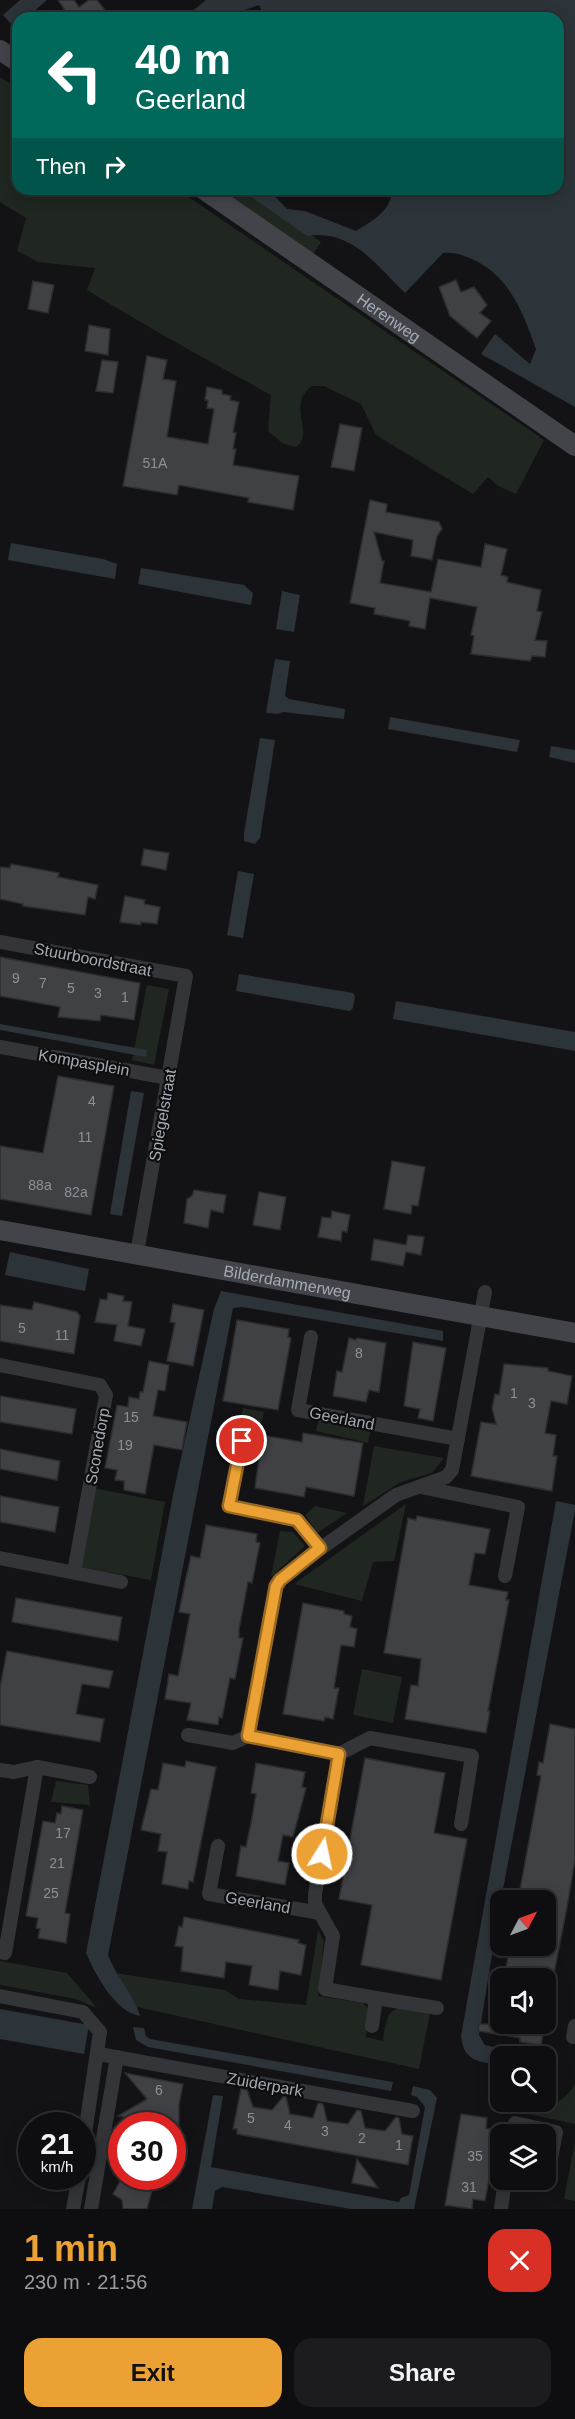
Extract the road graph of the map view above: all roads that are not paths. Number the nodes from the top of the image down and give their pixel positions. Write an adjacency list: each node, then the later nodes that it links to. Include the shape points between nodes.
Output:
1 (212, 195): 2 (street, Herenweg)
2 (575, 446)
3 (0, 942): 4 (street, Stuurboordstraat)
4 (186, 976): 6 (street, Spiegelstraat)
5 (0, 1047): 6 (street, Kompasplein)
6 (168, 1078): 8 (street, Spiegelstraat)
7 (0, 1230): 8 (street, Bilderdammerweg)
8 (137, 1253): 10 (street, Bilderdammerweg)
9 (485, 1292): 10 (street)
10 (480, 1317): 11 (street, Bilderdammerweg); 15 (street)
11 (575, 1333)
12 (311, 1337): 15 (street, Geerland, via 298,1410)
13 (0, 1365): 19 (street, Sconedorp, via 100,1385 106,1395)
14 (242, 1438): 17 (street, via 229,1506 297,1520)
15 (458, 1439): 16 (street, via 452,1470 446,1477)
16 (421, 1487): 17 (street, via 396,1495); 20 (street, via 518,1507)
17 (320, 1548): 23 (street, via 276,1586)
18 (0, 1558): 19 (street)
19 (74, 1572): 21 (street)
20 (505, 1576)
21 (121, 1582)
22 (188, 1735): 23 (street, via 233,1743)
23 (248, 1736): 24 (street)
24 (339, 1754): 28 (street, via 370,1738 472,1756); 30 (street, Geerland, via 315,1894)
25 (37, 1767): 26 (street, via 15,1772); 27 (street); 31 (street, via 5,1953)
26 (0, 1770)
27 (90, 1777)
28 (461, 1824)
29 (218, 1846): 30 (street, Geerland, via 209,1894)
30 (320, 1913): 33 (street, Geerland, via 333,1936 325,1989)
31 (0, 1952)
32 (0, 1996): 36 (street, via 83,2012 100,2032)
33 (376, 1998): 34 (street, Geerland); 35 (street)
34 (436, 2008)
35 (372, 2025)
36 (99, 2054): 37 (street, Zuiderpark); 39 (street)
37 (117, 2057): 38 (street, Zuiderpark); 43 (street)
38 (413, 2111)
39 (89, 2112)
40 (76, 2190): 42 (street)
41 (504, 2190): 44 (street)
42 (73, 2209)
43 (90, 2209)
44 (501, 2209)

